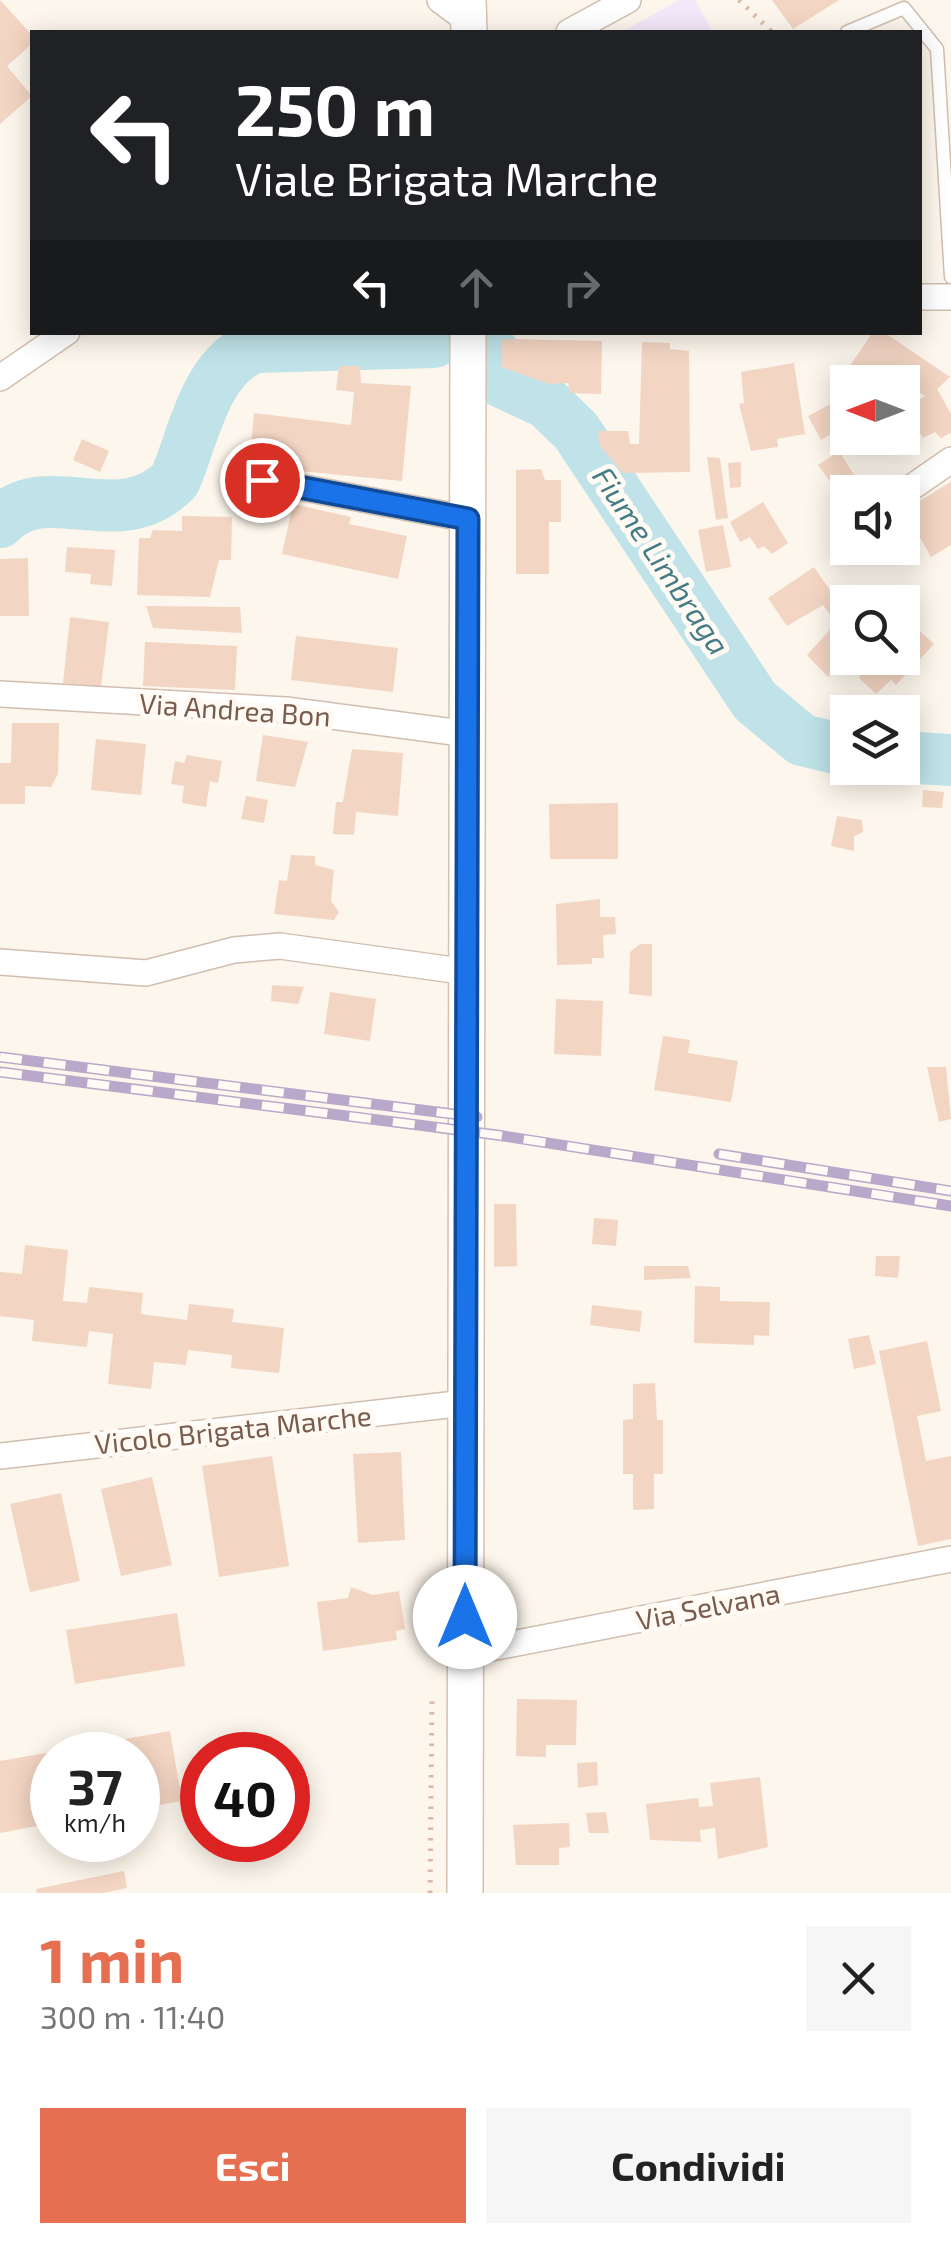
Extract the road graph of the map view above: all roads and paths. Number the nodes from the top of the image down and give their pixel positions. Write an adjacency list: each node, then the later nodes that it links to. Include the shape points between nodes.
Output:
1 (628, 0): 3 (street)
2 (739, 0): 4 (path)
3 (573, 30)
4 (770, 30)
5 (852, 30): 6 (lane, via 904,8)
6 (922, 30)
7 (922, 30): 8 (lane, via 936,48)
8 (950, 249): 9 (lane)
9 (951, 277)
10 (922, 297): 11 (street)
11 (951, 298)
12 (64, 335): 14 (street)
13 (465, 341): 18 (street)
14 (0, 378)
15 (951, 460): 17 (street)
16 (262, 480): 18 (street)
17 (920, 482)
18 (468, 519): 20 (street)
19 (0, 694): 20 (street, Via Andrea Bon, via 286,710)
20 (468, 734): 22 (street)
21 (0, 962): 22 (street, via 146,973 234,950 280,946)
22 (468, 972): 23 (street)
23 (465, 1403): 24 (street, Vicolo Brigata Marche); 26 (street)
24 (0, 1456)
25 (951, 1559): 26 (street, Via Selvana)
26 (465, 1653): 29 (street)
27 (439, 1693): 28 (path, via 430,1709)
28 (430, 1893)
29 (465, 1893)

